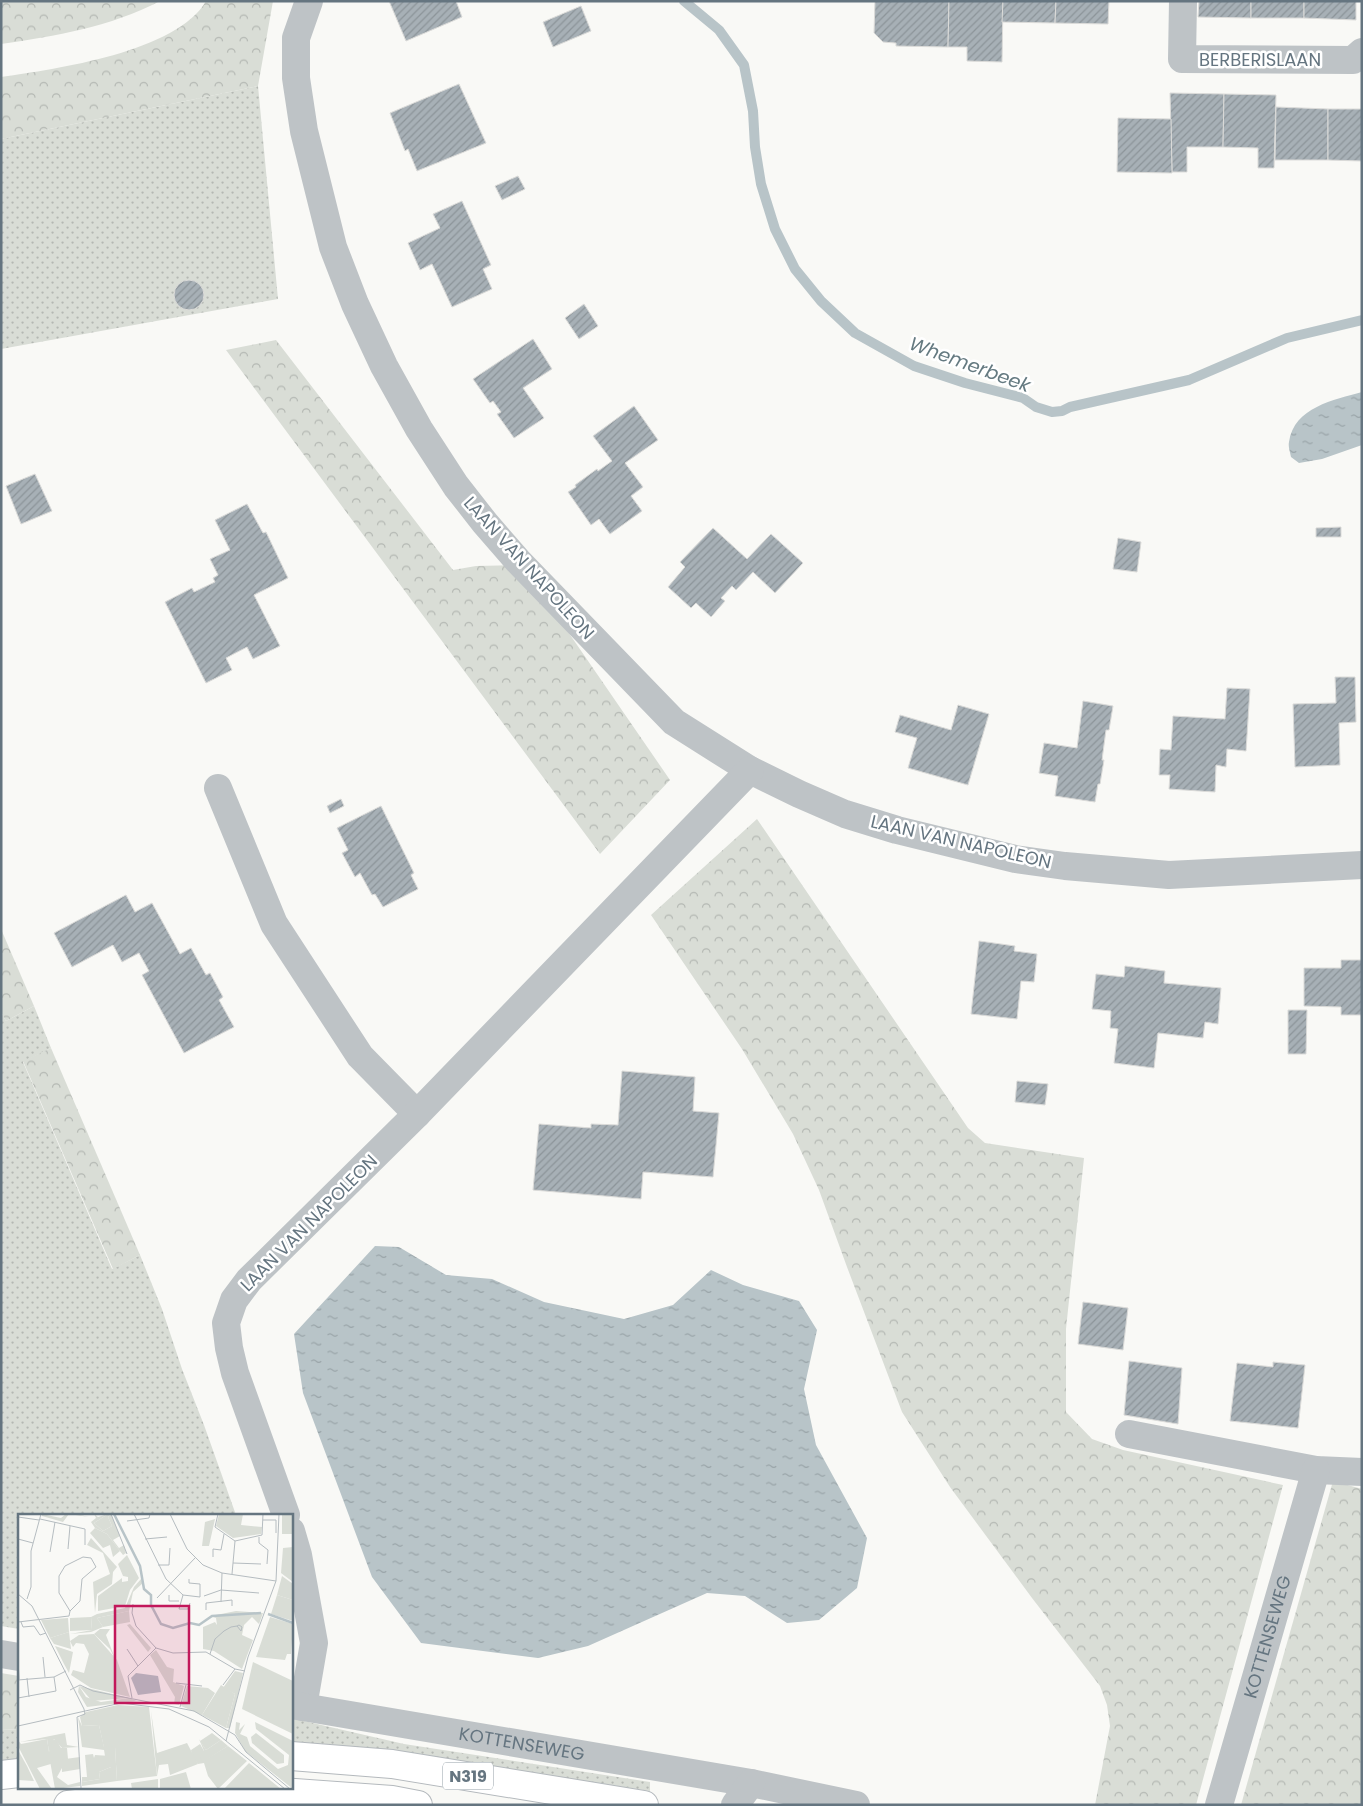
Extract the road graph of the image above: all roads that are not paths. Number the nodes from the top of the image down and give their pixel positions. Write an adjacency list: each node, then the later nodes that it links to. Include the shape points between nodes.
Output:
1 (309, 1): 4 (street, LAAN VAN NAPOLEON, via 296,38 296,78 319,197 333,247 355,304 419,429 485,523 644,692 674,722)
2 (1183, 1): 3 (street, BERBERISLAAN, via 1182,59 1353,60)
3 (1362, 52)
4 (750, 770): 6 (street, LAAN VAN NAPOLEON, via 845,814 897,830 1015,858 1065,866 1169,875); 7 (street, LAAN VAN NAPOLEON)
5 (218, 788): 7 (street, via 274,924 360,1056)
6 (1362, 865)
7 (417, 1114): 11 (street, LAAN VAN NAPOLEON, via 249,1280 234,1300 226,1323 235,1373)
8 (1129, 1434): 9 (street)
9 (1316, 1470): 10 (street); 25 (street, KOTTENSEWEG)
10 (1362, 1472)
11 (286, 1514)
12 (292, 1534): 15 (street, via 314,1643)
13 (1, 1654): 14 (street)
14 (18, 1657)
15 (297, 1706): 19 (street, KOTTENSEWEG)
16 (292, 1756): 22 (main road, N319, via 392,1764)
17 (18, 1773): 18 (main road)
18 (1, 1775)
19 (754, 1794): 23 (street); 24 (street, KOTTENSEWEG)
20 (68, 1805): 21 (main road, via 281,1792 392,1800)
21 (418, 1805)
22 (644, 1805)
23 (735, 1805)
24 (856, 1805)
25 (1219, 1805)

